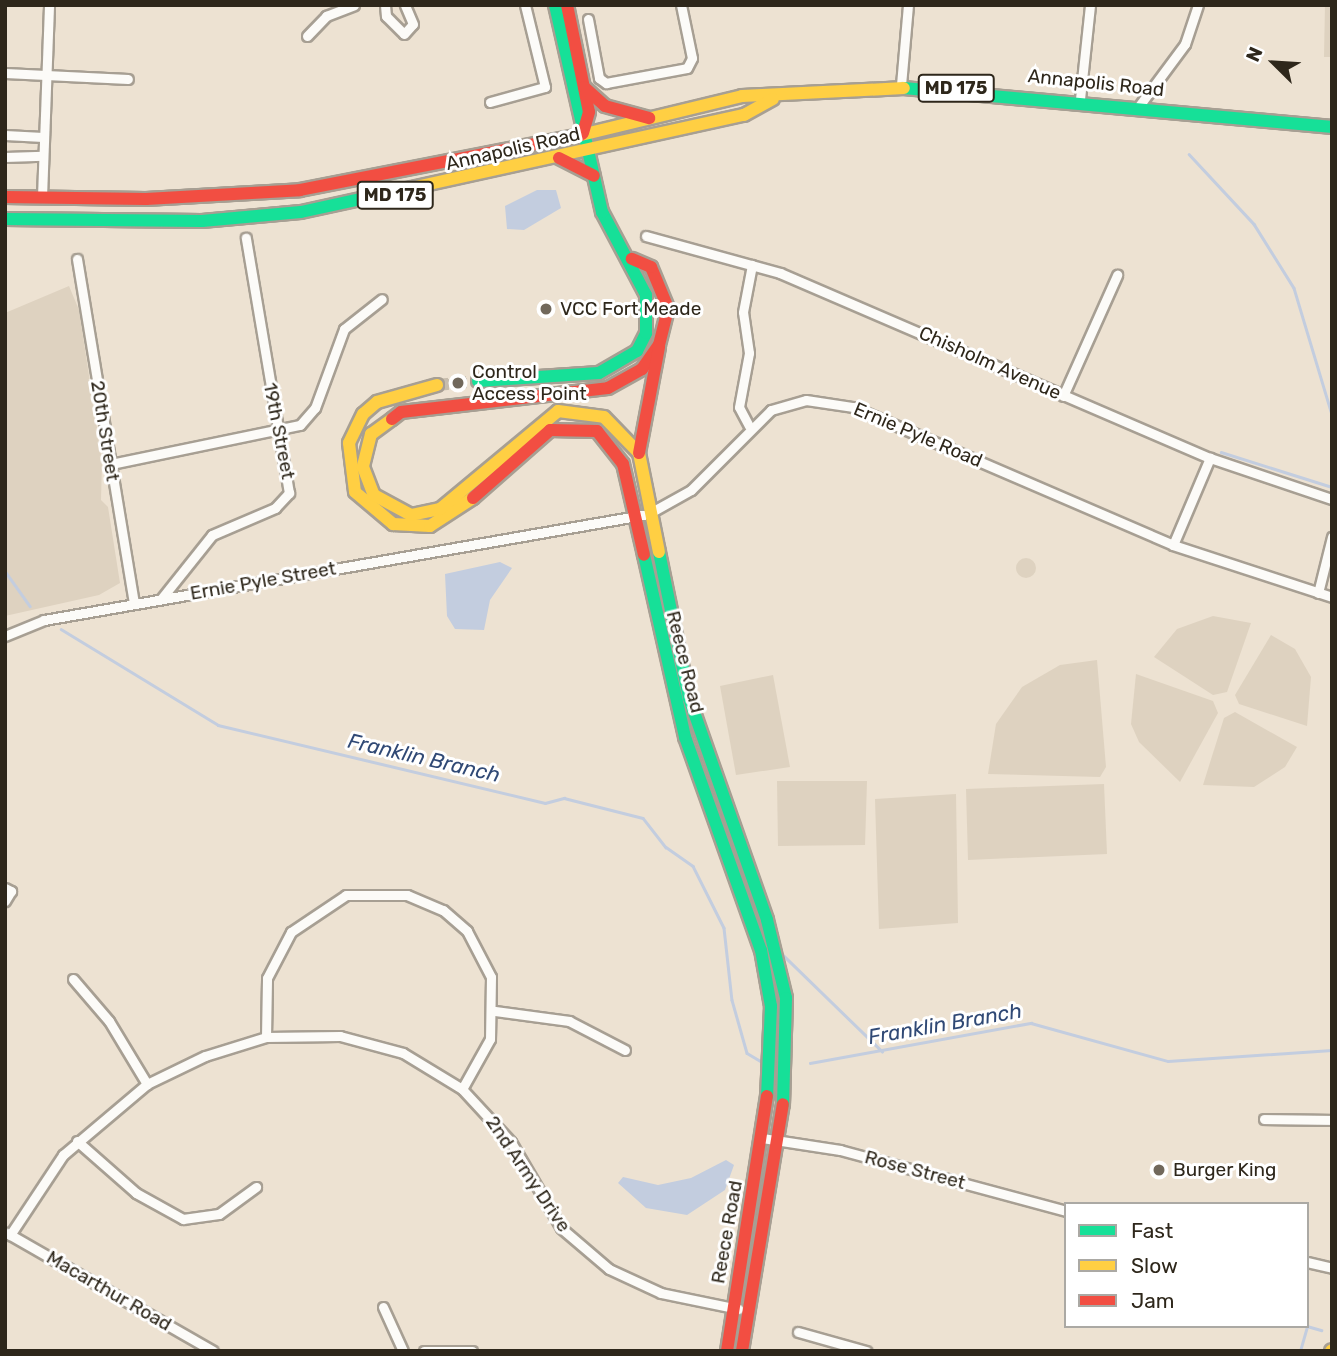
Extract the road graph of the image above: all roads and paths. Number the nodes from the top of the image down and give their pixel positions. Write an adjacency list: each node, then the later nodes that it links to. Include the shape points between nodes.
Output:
1 (49, 5): 15 (street)
2 (354, 5): 13 (street, via 326,16)
3 (385, 5): 11 (street, via 386,16 404,34 413,24)
4 (525, 5): 21 (street, via 545,88)
5 (555, 5): 25 (street, Reece Road)
6 (567, 5): 18 (street, Reece Road)
7 (681, 5): 12 (street, via 692,58 687,68 606,83 599,78)
8 (908, 5): 17 (street)
9 (1090, 5): 20 (street)
10 (1198, 5): 22 (street, via 1185,44)
11 (409, 6)
12 (588, 19)
13 (307, 36)
14 (5, 73): 15 (street)
15 (45, 75): 16 (street); 27 (street)
16 (128, 79)
17 (901, 85): 19 (street, Annapolis Road / MD 175); 20 (street, Annapolis Road / MD 175)
18 (584, 87): 23 (street, via 605,106); 25 (street, Reece Road, via 589,112)
19 (773, 99): 23 (street, Annapolis Road / MD 175, via 742,96); 28 (street, Annapolis Road / MD 175, via 744,115)
20 (1080, 100): 22 (street, Annapolis Road / MD 175)
21 (490, 102)
22 (1139, 106): 24 (street, Annapolis Road / MD 175)
23 (657, 120): 25 (street, Annapolis Road / MD 175)
24 (1332, 127)
25 (583, 134): 28 (street, Reece Road); 34 (street, Annapolis Road / MD 175, via 300,190 146,199)
26 (5, 135): 27 (street)
27 (43, 136): 29 (street)
28 (590, 151): 31 (street, Annapolis Road / MD 175); 32 (street, Reece Road)
29 (43, 156): 30 (street); 34 (street)
30 (5, 157)
31 (559, 158): 32 (street); 35 (street, Annapolis Road / MD 175, via 301,212 202,221)
32 (594, 176): 39 (street, Reece Road, via 602,212)
33 (5, 197): 34 (street, Annapolis Road / MD 175)
34 (41, 197): 35 (street, via 32,213)
35 (10, 219)
36 (646, 236): 40 (street, Chisholm Avenue)
37 (246, 238): 48 (street, 19th Street)
38 (76, 259): 51 (street, 20th Street)
39 (632, 259): 43 (street, Reece Road, via 651,267 663,288 668,308); 44 (street, Reece Road, via 649,313 637,351 621,364 599,373)
40 (752, 265): 46 (street, Chisholm Avenue); 47 (street, via 743,312 750,353 740,407)
41 (1117, 275): 46 (street)
42 (382, 299): 48 (street, via 344,329 315,408 305,422)
43 (659, 345): 49 (street, Reece Road); 49 (street, Reece Road, via 642,369 608,388 401,412 371,433 363,467 386,506 418,515 440,509 558,411 604,417)
44 (478, 381)
45 (437, 385): 54 (street, Reece Road, via 377,402 354,427 349,475 376,516 412,527 449,519 550,430 580,425 611,443 623,464)
46 (1063, 396): 50 (street, Chisholm Avenue)
47 (749, 426): 53 (street, Ernie Pyle Road, via 691,490); 57 (street, Ernie Pyle Road, via 771,410 806,400 853,407)
48 (281, 433): 51 (street); 60 (street, 19th Street, via 290,486 286,499 212,535)
49 (639, 453): 53 (street, Reece Road)
50 (1210, 458): 52 (street, Chisholm Avenue); 57 (street)
51 (111, 464): 61 (street, 20th Street)
52 (1332, 499)
53 (648, 514): 54 (street, Ernie Pyle Road); 74 (street, Reece Road, via 705,751 781,963 789,1037)
54 (634, 517): 55 (street, Ernie Pyle Road); 73 (street, Reece Road, via 685,737 761,950 775,1039)
55 (524, 537): 60 (street, Ernie Pyle Street)
56 (1332, 537): 58 (street)
57 (1172, 545): 58 (street, Ernie Pyle Road)
58 (1318, 593): 59 (street, Ernie Pyle Road)
59 (1332, 597)
60 (161, 599): 61 (street, Ernie Pyle Street)
61 (134, 603): 62 (street, Ernie Pyle Street, via 44,620)
62 (5, 636)
63 (5, 888): 64 (street, via 11,891)
64 (5, 901)
65 (73, 979): 69 (street, via 109,1021)
66 (495, 1011): 67 (street, via 487,965 453,918 407,895 360,893 318,908 284,941 264,991); 68 (street, via 569,1021); 70 (street, via 485,1054)
67 (267, 1037): 69 (street, 2nd Army Drive, via 205,1056); 70 (street, 2nd Army Drive, via 316,1035 376,1044)
68 (625, 1050)
69 (147, 1084): 75 (street, 2nd Army Drive)
70 (462, 1089): 82 (street, 2nd Army Drive, via 511,1142 548,1208 583,1250 647,1288)
71 (1264, 1119): 72 (street)
72 (1332, 1120)
73 (762, 1138): 74 (street, Rose Street); 82 (street, Reece Road)
74 (778, 1140): 77 (street, Rose Street, via 840,1150); 83 (street, Reece Road)
75 (77, 1141): 76 (street, via 136,1194 183,1219 219,1214); 78 (street, 2nd Army Drive)
76 (256, 1187)
77 (1064, 1210)
78 (8, 1234): 85 (street, Macarthur Road)
79 (1309, 1262): 80 (street)
80 (1332, 1268)
81 (383, 1307): 86 (street)
82 (733, 1308): 83 (street, 2nd Army Drive); 89 (street, Reece Road)
83 (749, 1311): 90 (street, Reece Road)
84 (798, 1332): 91 (street)
85 (213, 1351)
86 (403, 1351)
87 (424, 1351): 88 (street)
88 (472, 1351)
89 (727, 1351)
90 (742, 1351)
91 (866, 1351)

